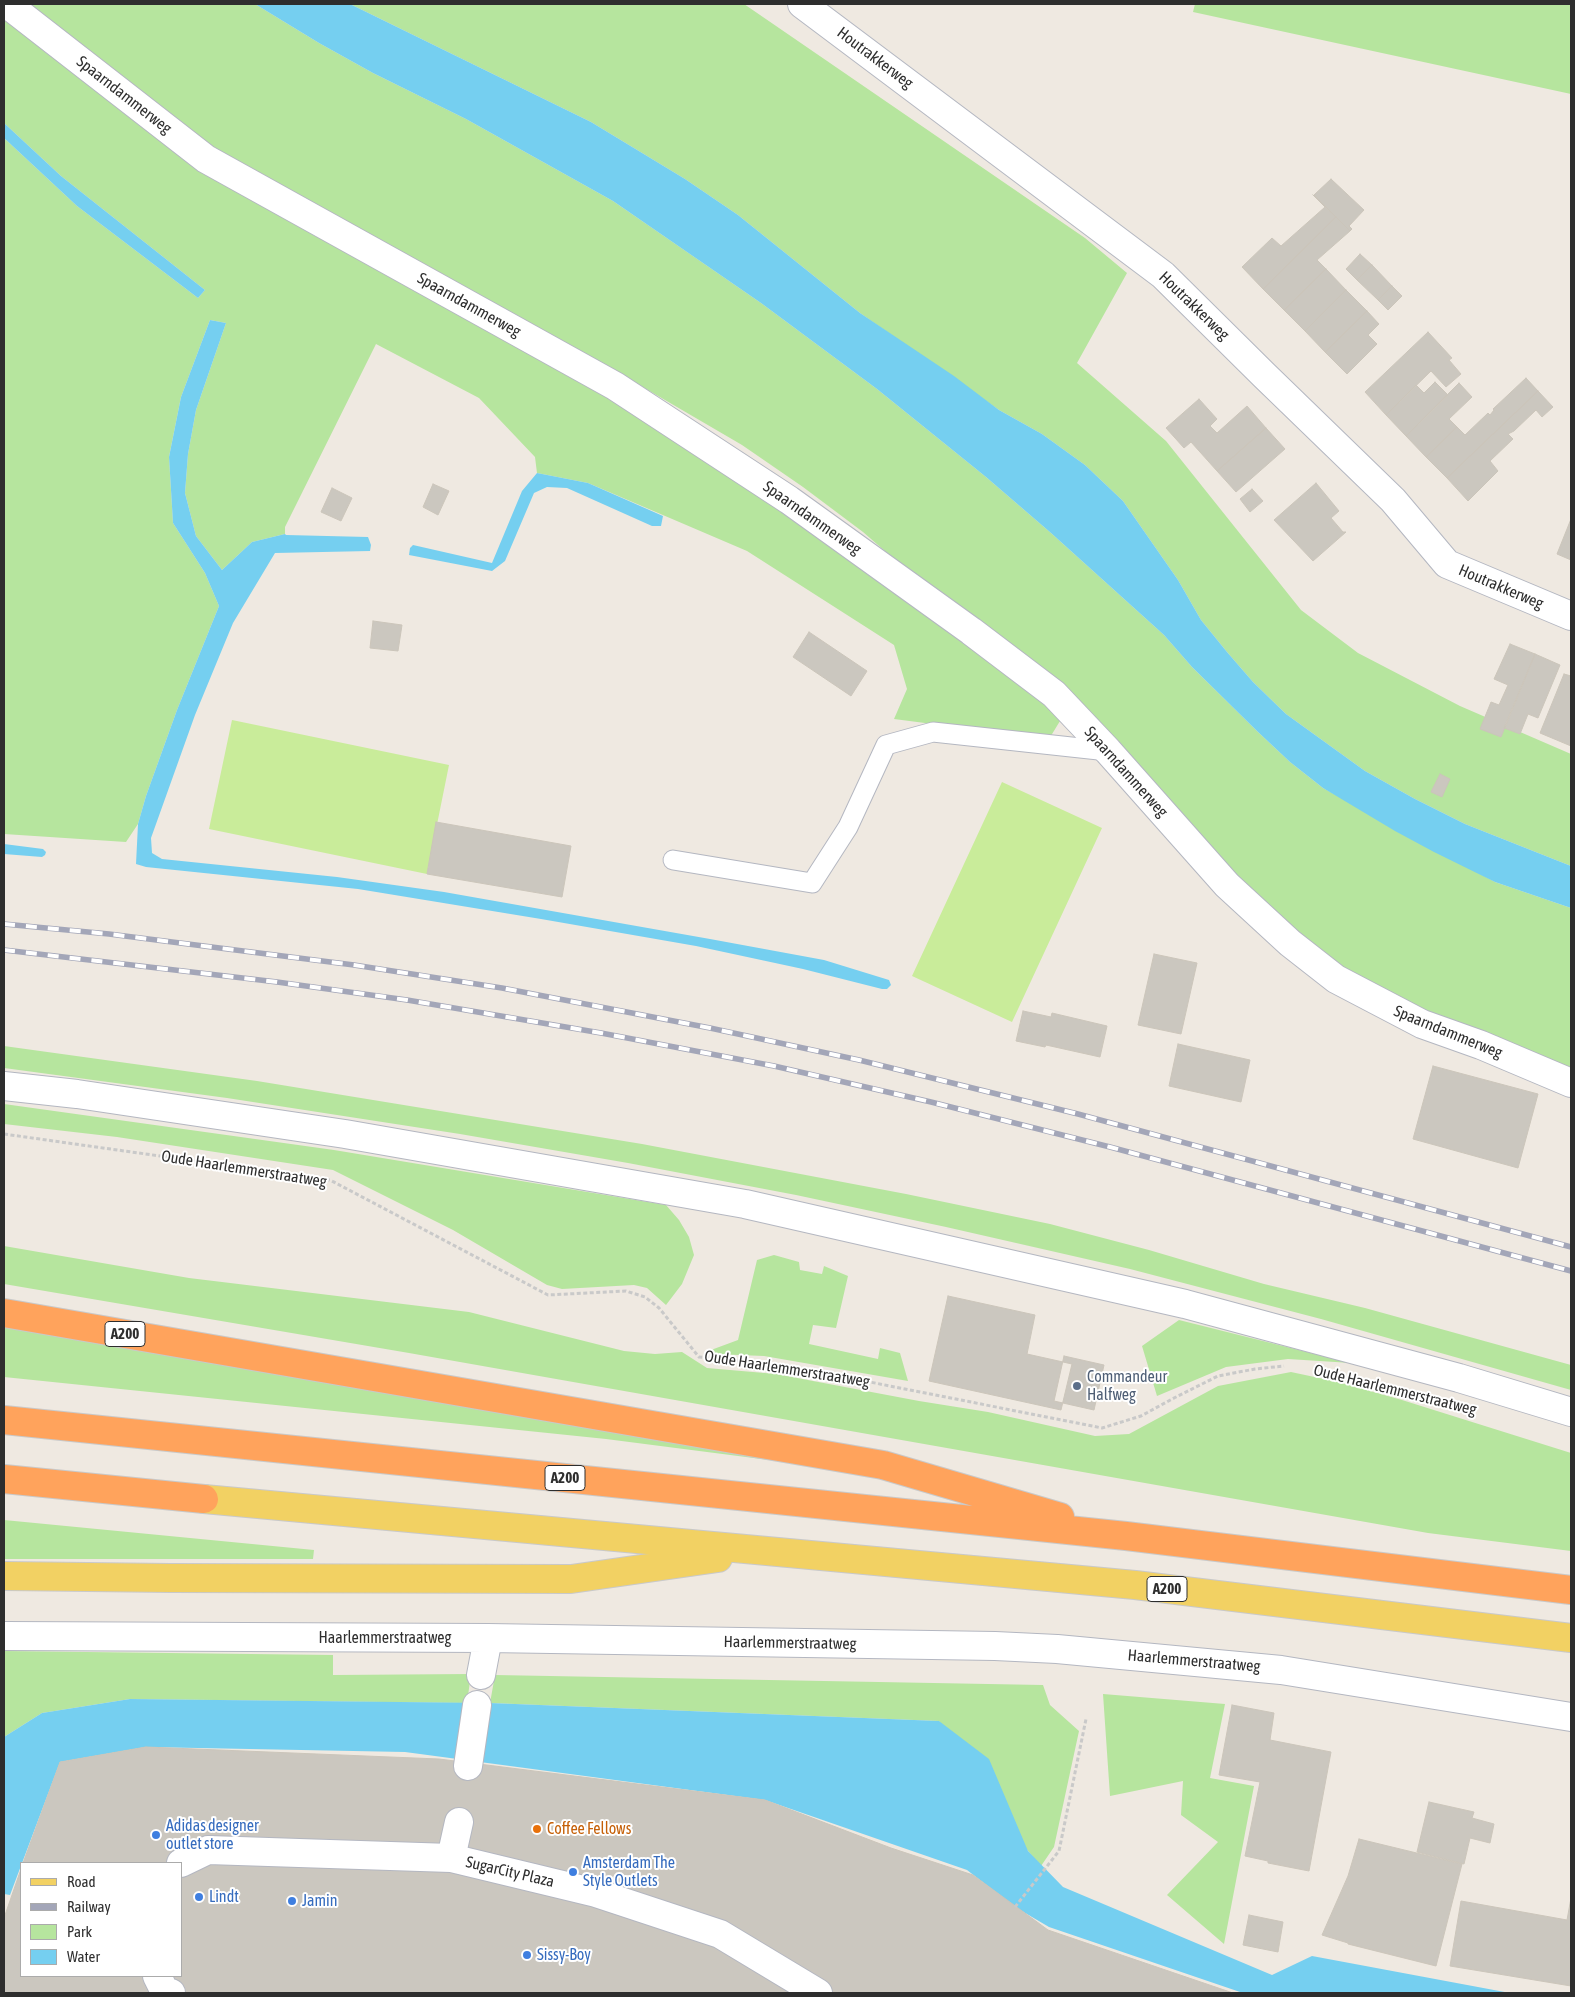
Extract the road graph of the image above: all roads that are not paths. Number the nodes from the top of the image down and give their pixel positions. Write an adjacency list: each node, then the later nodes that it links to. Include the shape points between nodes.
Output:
1 (7, 4): 4 (street, Spaarndammerweg, via 206,159 615,386 789,500 1054,694)
2 (802, 4): 3 (street, Houtrakkerweg, via 1164,275 1394,500 1447,564)
3 (1571, 616)
4 (1108, 751): 5 (lane, via 933,732 886,744 848,827 812,883); 6 (street, Spaarndammerweg, via 1227,885 1290,943 1336,979 1422,1024)
5 (674, 860)
6 (1571, 1083)
7 (4, 1086): 9 (street, Oude Haarlemmerstraatweg, via 345,1134 745,1204 1185,1304 1460,1378)
8 (4, 1313): 13 (highway, A200, via 883,1465)
9 (1571, 1412)
10 (4, 1420): 13 (highway, A200)
11 (4, 1478): 12 (highway, A200)
12 (204, 1499): 14 (main road, A200)
13 (1126, 1536): 16 (highway, A200)
14 (761, 1552): 15 (main road, A200, via 571,1579); 19 (main road, A200, via 1134,1586)
15 (4, 1576)
16 (1571, 1590)
17 (4, 1636): 18 (street, Haarlemmerstraatweg)
18 (488, 1638): 20 (street); 22 (street, Haarlemmerstraatweg, via 1057,1649 1281,1670)
19 (1571, 1638)
20 (481, 1675)
21 (477, 1705): 23 (street)
22 (1571, 1717)
23 (468, 1766)
24 (459, 1822): 25 (street)
25 (451, 1858): 26 (street, SugarCity Plaza, via 208,1850); 29 (street, SugarCity Plaza, via 596,1893 720,1934)
26 (182, 1863)
27 (158, 1977): 28 (street, via 165,1992)
28 (170, 1993)
29 (818, 1993)

